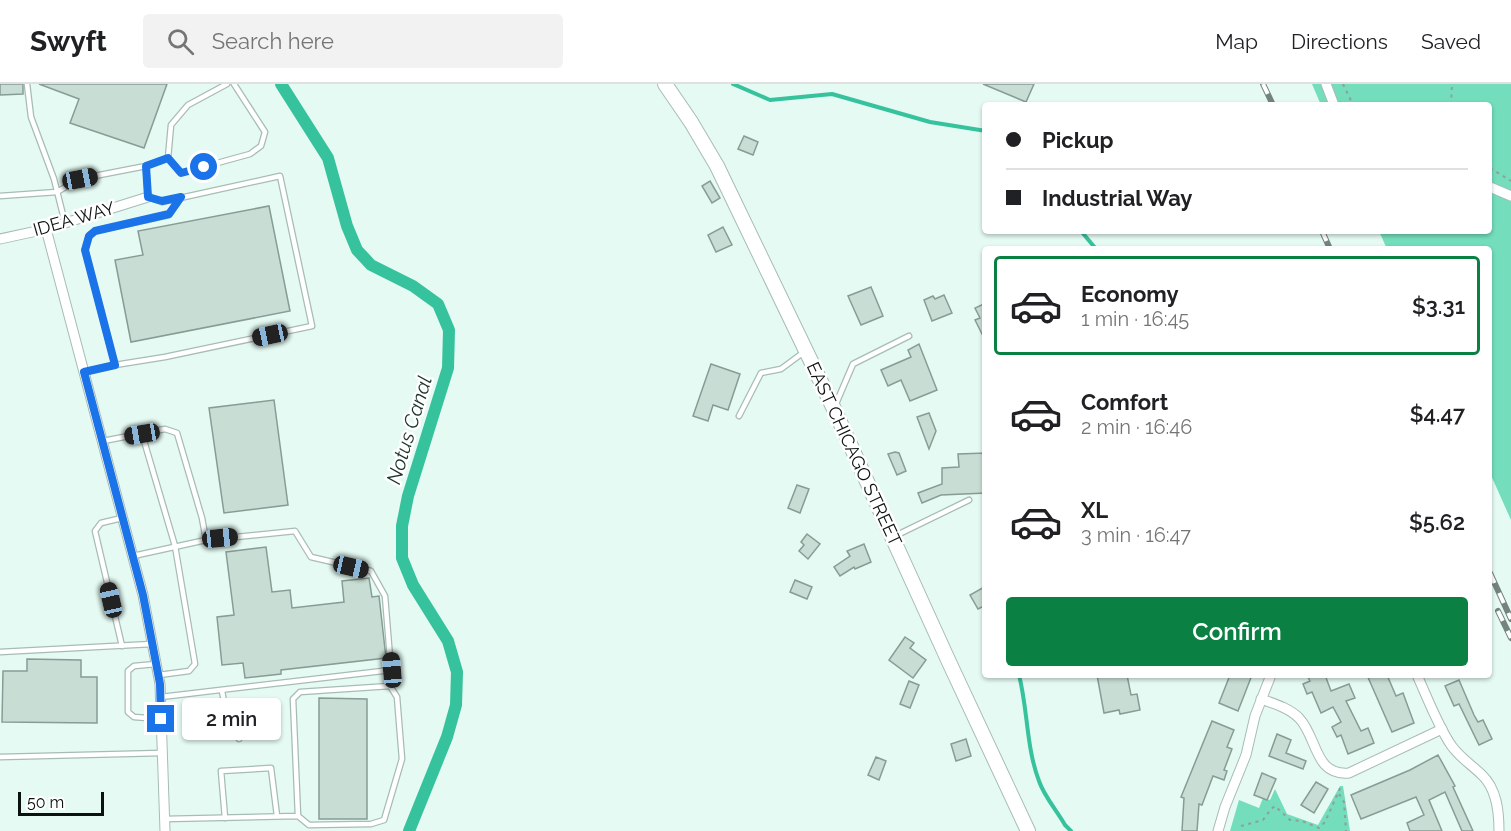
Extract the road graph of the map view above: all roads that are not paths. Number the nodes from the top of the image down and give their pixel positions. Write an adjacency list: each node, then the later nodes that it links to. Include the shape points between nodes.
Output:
1 (27, 84): 10 (lane, via 31,117)
2 (227, 84): 7 (lane, via 188,105 171,125)
3 (234, 84): 7 (lane, via 265,132 261,146 250,154 181,173)
4 (665, 84): 19 (street, EAST CHICAGO STREET, via 717,166)
5 (1326, 84): 6 (street)
6 (1333, 102)
7 (168, 158): 8 (lane)
8 (146, 166): 10 (lane, via 80,179); 13 (lane)
9 (1492, 188): 12 (street)
10 (57, 192): 11 (lane); 15 (lane)
11 (0, 196)
12 (1511, 196)
13 (148, 197): 14 (lane, via 162,201); 15 (street, IDEA WAY)
14 (181, 197): 20 (lane, via 169,214 95,231 89,236 85,250); 20 (lane, via 280,176 312,326)
15 (65, 223): 16 (street, IDEA WAY)
16 (46, 229): 17 (street, IDEA WAY); 21 (street)
17 (0, 239)
18 (909, 336): 22 (lane, via 854,364)
19 (806, 351): 22 (street, EAST CHICAGO STREET); 23 (lane, via 781,369 761,373)
20 (115, 365): 21 (lane)
21 (84, 372): 25 (street)
22 (834, 409): 28 (street, EAST CHICAGO STREET)
23 (739, 416)
24 (142, 434): 25 (lane); 29 (lane, via 165,429 177,433); 30 (lane)
25 (102, 441): 27 (street)
26 (969, 500): 28 (lane)
27 (122, 518): 31 (street); 33 (lane, via 101,524 95,531)
28 (892, 537): 52 (street, EAST CHICAGO STREET)
29 (206, 540): 30 (lane); 39 (lane, via 295,531 311,557 371,571 385,596 392,670)
30 (175, 546): 31 (lane); 36 (lane, via 195,664 189,671)
31 (133, 556): 32 (street)
32 (152, 644): 33 (lane); 35 (street)
33 (122, 646): 34 (lane)
34 (0, 652)
35 (156, 664): 36 (street); 42 (lane, via 134,666 128,671 129,712 134,717)
36 (158, 675): 40 (street)
37 (1270, 678): 41 (street)
38 (1418, 678): 43 (street)
39 (222, 691): 40 (lane); 44 (lane, via 225,707 238,719)
40 (160, 697): 42 (street)
41 (1261, 699): 43 (street, via 1297,716 1326,767 1333,772 1349,772); 53 (street, via 1246,755)
42 (161, 719): 45 (street)
43 (1442, 729): 54 (street, via 1457,753 1484,777 1492,790)
44 (239, 739)
45 (162, 753): 46 (lane); 50 (street)
46 (0, 757)
47 (277, 816): 48 (lane); 49 (lane); 49 (lane, via 271,768 221,771)
48 (298, 816): 48 (lane, via 294,699 300,692 390,686 397,697 402,759 384,820 371,824 309,825)
49 (225, 818): 50 (lane)
50 (165, 819): 51 (street)
51 (165, 831)
52 (1028, 831)
53 (1218, 831)
54 (1499, 831)

